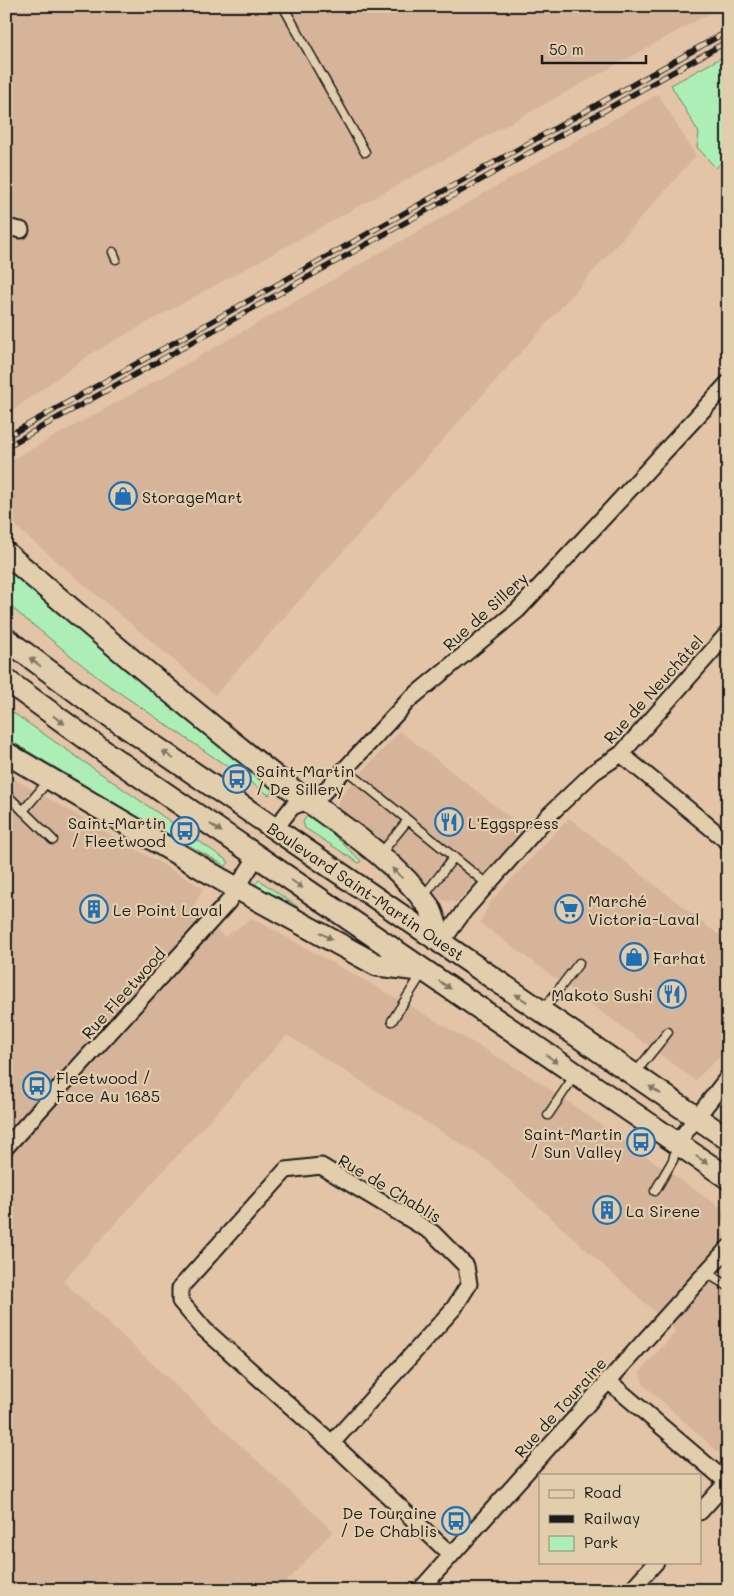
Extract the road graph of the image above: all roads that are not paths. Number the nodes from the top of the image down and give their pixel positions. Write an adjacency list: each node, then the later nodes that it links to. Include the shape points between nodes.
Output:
1 (283, 6): 2 (lane)
2 (365, 152)
3 (728, 383): 10 (street, Rue de Sillery, via 518,610 410,700)
4 (6, 553): 13 (main road, via 234,744)
5 (728, 633): 9 (street, Rue de Neuchâtel)
6 (6, 639): 16 (main road, Boulevard Saint-Martin Ouest, one-way to 6, via 90,702)
7 (6, 680): 19 (main road, Boulevard Saint-Martin Ouest, one-way to 19)
8 (6, 753): 11 (main road)
9 (621, 754): 18 (street); 22 (street, Rue de Neuchâtel, via 571,793)
10 (345, 769): 13 (street, Rue de Sillery, via 320,796); 15 (lane)
11 (49, 780): 14 (lane); 23 (main road)
12 (8, 796): 14 (lane)
13 (309, 800): 16 (street, Rue de Sillery, via 292,807); 20 (main road)
14 (23, 811): 17 (lane)
15 (408, 820): 20 (lane); 21 (lane)
16 (275, 829): 25 (main road, Boulevard Saint-Martin Ouest)
17 (53, 840)
18 (728, 842)
19 (257, 856): 23 (street, Rue Fleetwood); 27 (main road, Boulevard Saint-Martin Ouest, one-way to 27)
20 (378, 856): 24 (main road, one-way to 20)
21 (454, 857): 22 (lane); 24 (lane)
22 (487, 884): 25 (street, Rue de Neuchâtel, via 454,922)
23 (237, 888): 27 (main road, one-way to 27, via 377,965); 38 (street, Rue Fleetwood, via 228,902)
24 (422, 899): 25 (main road, via 430,909)
25 (441, 943): 28 (main road, Boulevard Saint-Martin Ouest, one-way to 25)
26 (579, 963): 28 (lane)
27 (424, 970): 29 (lane); 31 (main road, Boulevard Saint-Martin Ouest, one-way to 31)
28 (541, 1012): 32 (main road, Boulevard Saint-Martin Ouest)
29 (392, 1021)
30 (668, 1032): 32 (lane)
31 (576, 1075): 34 (lane); 37 (main road, Boulevard Saint-Martin Ouest)
32 (634, 1075): 35 (main road, Boulevard Saint-Martin Ouest, one-way to 32)
33 (728, 1077): 35 (street)
34 (548, 1115)
35 (696, 1117): 36 (main road, Boulevard Saint-Martin Ouest); 37 (street)
36 (728, 1139)
37 (677, 1143): 39 (main road, Boulevard Saint-Martin Ouest, one-way to 39); 40 (lane, via 673,1160)
38 (6, 1147)
39 (728, 1178)
40 (655, 1191)
41 (728, 1248): 42 (street, Rue de Touraine)
42 (705, 1272): 43 (lane); 44 (street, Rue de Touraine)
43 (728, 1286)
44 (607, 1380): 46 (street); 48 (street, Rue de Touraine)
45 (332, 1443): 45 (street, Rue de Chablis, via 454,1308 469,1284 466,1266 433,1233 321,1166 286,1170 180,1288 180,1301 204,1329); 48 (street, Rue de Chablis)
46 (727, 1482): 47 (street)
47 (702, 1510)
48 (451, 1555): 50 (street, Rue de Touraine)
49 (654, 1564): 51 (street)
50 (420, 1590)
51 (631, 1590)

